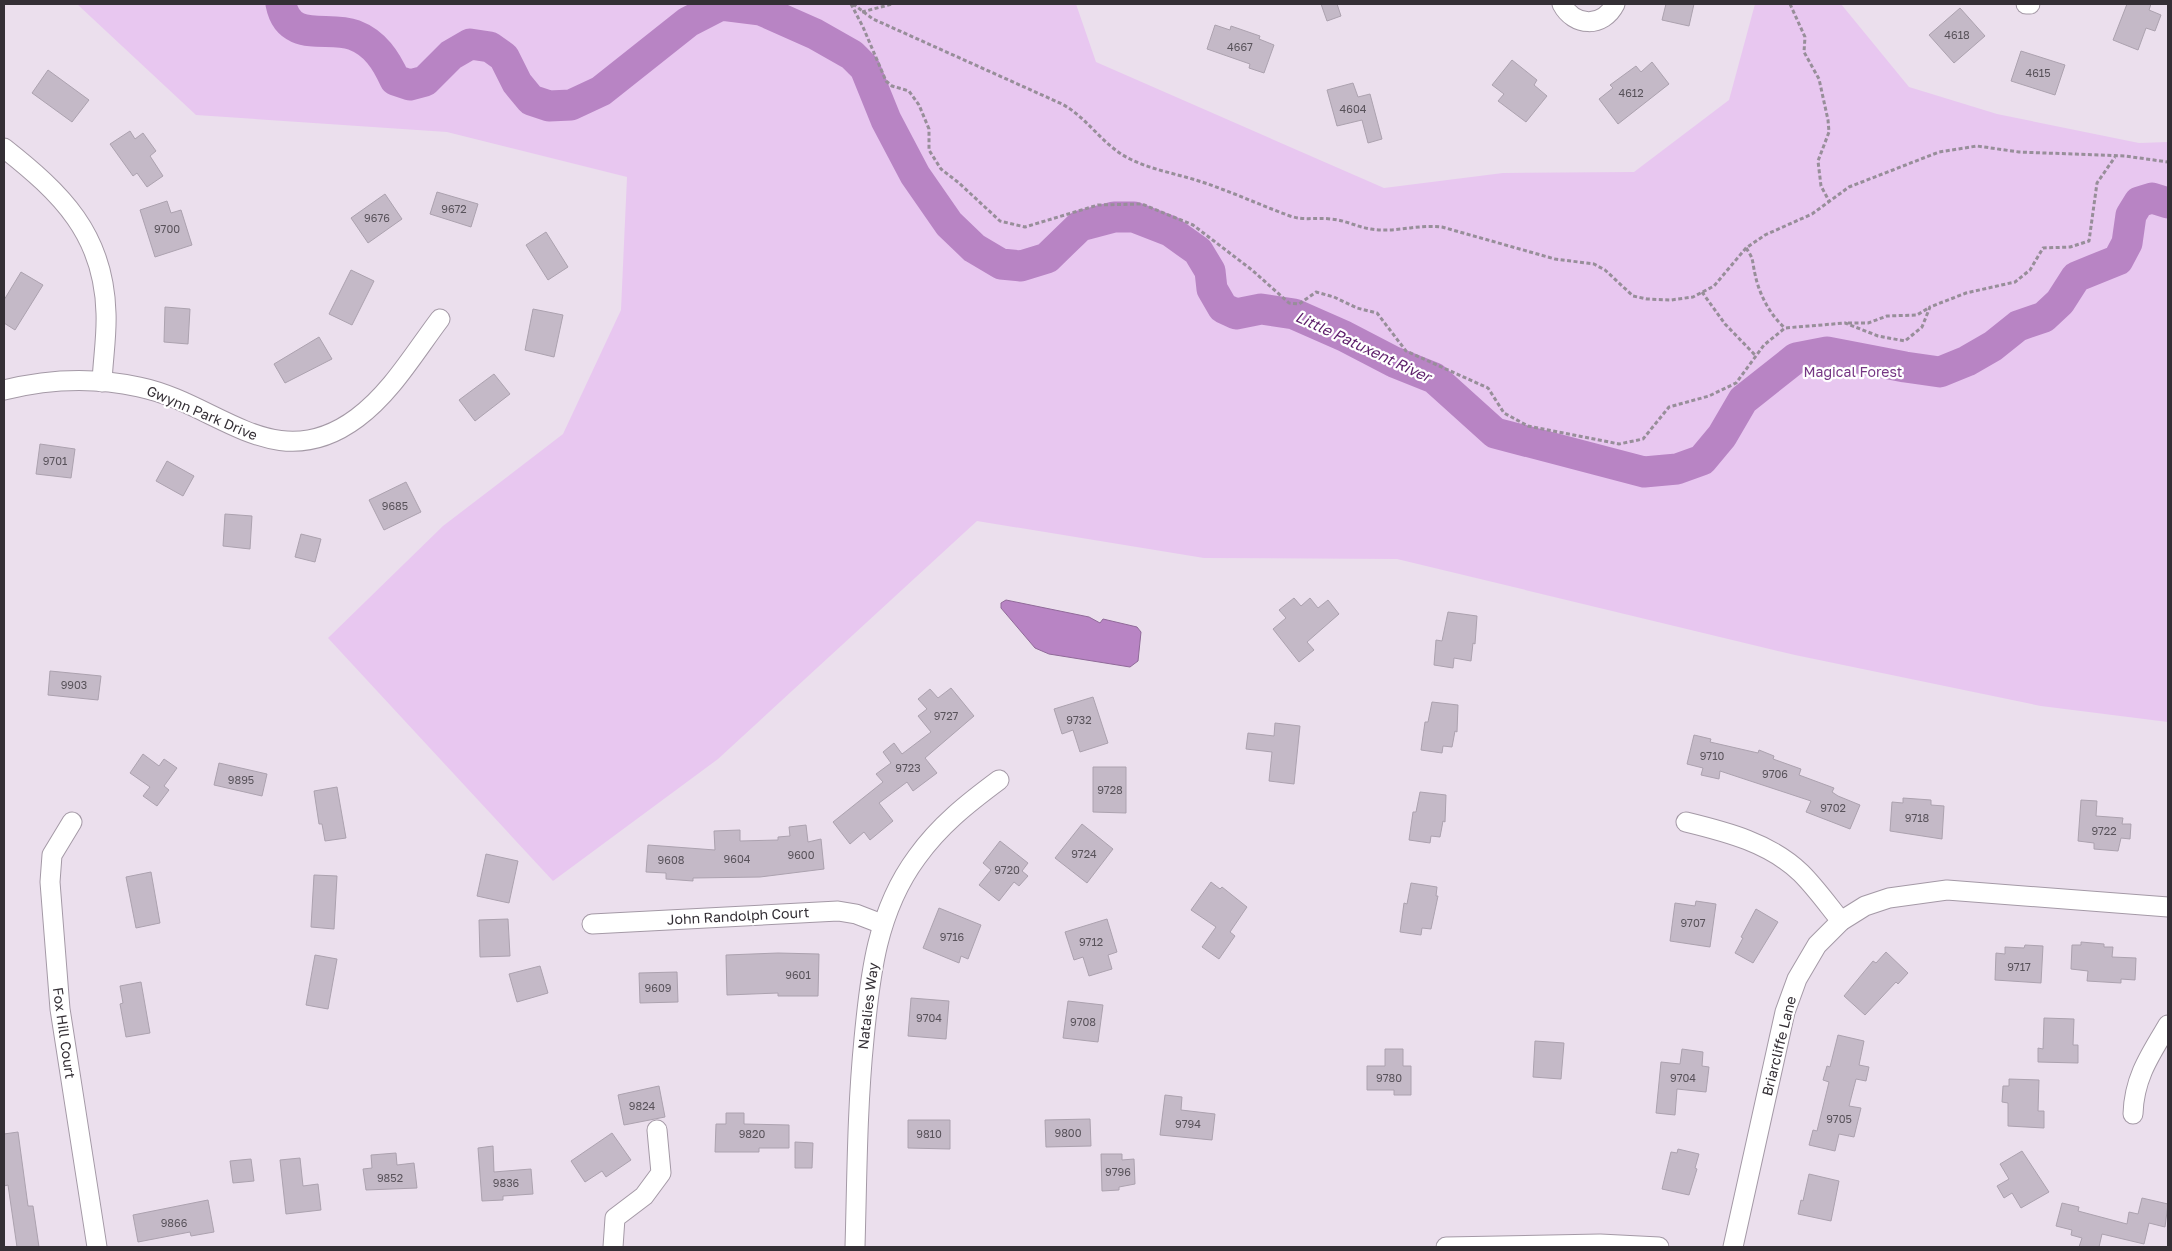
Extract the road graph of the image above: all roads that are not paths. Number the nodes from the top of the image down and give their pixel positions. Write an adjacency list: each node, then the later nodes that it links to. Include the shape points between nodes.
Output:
1 (1562, 4): 2 (street, via 1572,17 1587,22 1595,22 1607,15)
2 (1615, 4)
3 (4, 148): 5 (street, via 61,198 96,251 106,313)
4 (440, 319): 5 (street, Gwynn Park Drive, via 384,393 338,429 314,439 288,442 264,439 180,401 140,387)
5 (102, 382): 6 (street, Gwynn Park Drive, via 58,380)
6 (4, 390)
7 (999, 780): 13 (street, Natalies Way, via 959,809 935,833 911,866)
8 (72, 822): 17 (street, Fox Hill Court, via 52,855 50,882 60,1009)
9 (1686, 822): 11 (street, via 1732,834 1782,857)
10 (2168, 907): 11 (street, Briarcliffe Lane, via 1947,890 1889,898 1865,906)
11 (1841, 921): 22 (street, Briarcliffe Lane, via 1817,945 1797,979 1785,1012)
12 (592, 924): 13 (street, John Randolph Court, via 838,911)
13 (882, 924): 19 (street, Natalies Way, via 870,976 861,1064)
14 (2168, 1026): 15 (street, via 2140,1076 2133,1094)
15 (2133, 1114)
16 (657, 1130): 18 (street, via 662,1173 644,1196 615,1218)
17 (97, 1247)
18 (614, 1247)
19 (856, 1247)
20 (1446, 1247): 21 (street, via 1600,1244)
21 (1659, 1247)
22 (1733, 1247)

